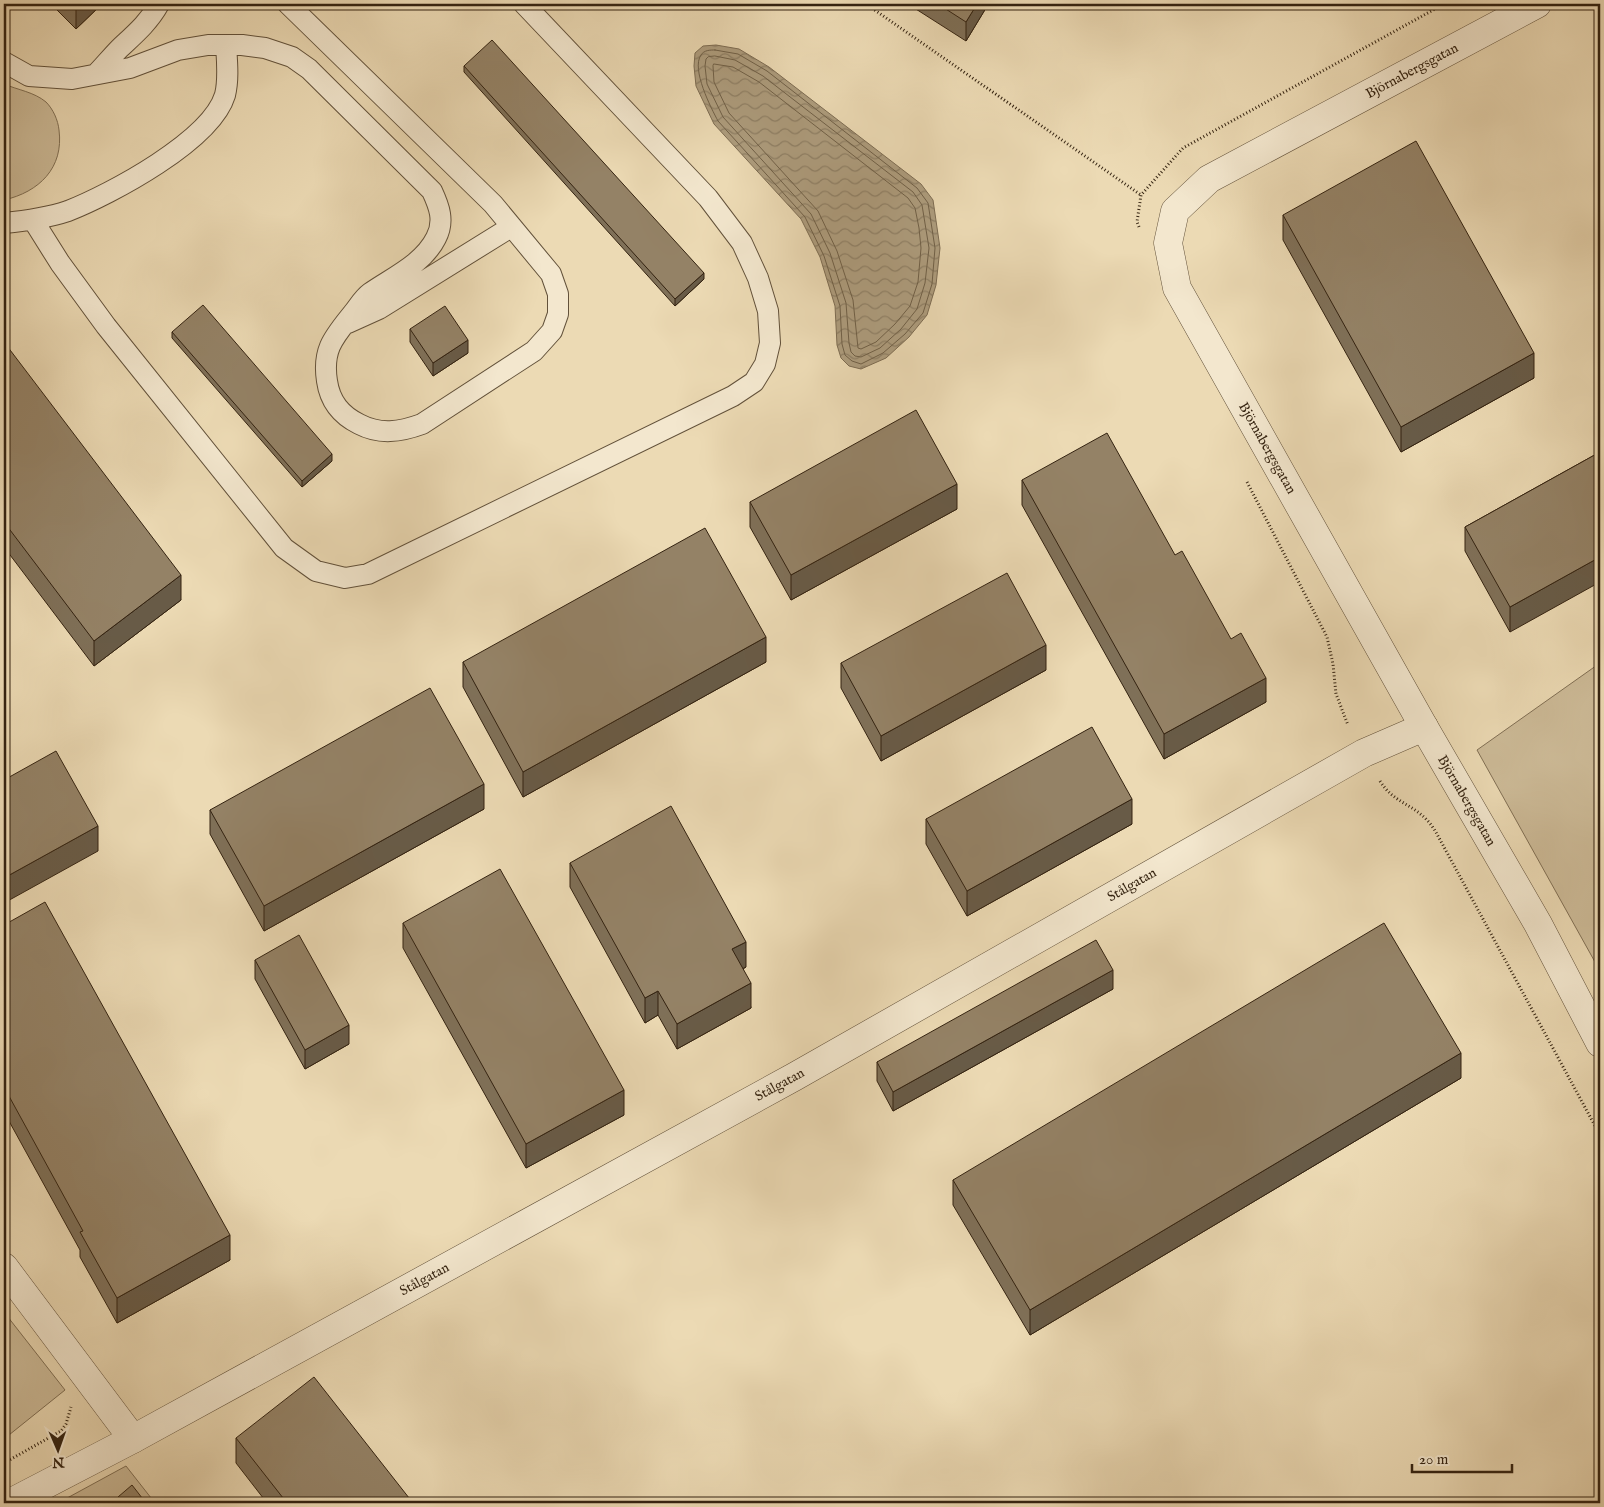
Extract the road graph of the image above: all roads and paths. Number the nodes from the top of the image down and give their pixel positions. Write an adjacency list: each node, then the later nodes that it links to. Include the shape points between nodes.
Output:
1 (159, 4): 8 (lane, via 139,31)
2 (288, 4): 12 (lane, via 493,204)
3 (524, 4): 10 (lane, via 708,198 742,243 768,311 770,343 765,364 754,382 733,396 368,574 345,578 316,571 284,548 106,326)
4 (866, 4): 9 (path)
5 (1537, 4): 14 (street, Björnabergsgatan, via 1209,180 1175,212 1168,242 1177,288)
6 (226, 45): 8 (lane, via 178,50 130,68); 10 (lane, via 225,96 206,125 133,180 67,211); 13 (lane, via 265,48 292,57 309,69 432,191 439,207 441,221 428,251 367,294)
7 (4, 62): 8 (lane, via 29,76 72,78)
8 (96, 74)
9 (1141, 195)
10 (33, 220): 11 (lane)
11 (4, 223)
12 (512, 227): 13 (lane, via 379,309); 13 (lane, via 551,274 558,294 558,314 552,331 534,352 422,424 388,432 367,428 350,420 334,405 325,367 329,348)
13 (344, 324)
14 (1424, 726): 15 (street, Björnabergsgatan, via 1538,924); 18 (street, Stålgatan, via 1364,753 794,1077)
15 (1600, 1043)
16 (4, 1268): 17 (street)
17 (90, 1381): 18 (street); 19 (path, via 75,1393 62,1431)
18 (133, 1439): 20 (street, Stålgatan)
19 (4, 1463)
20 (10, 1503)

